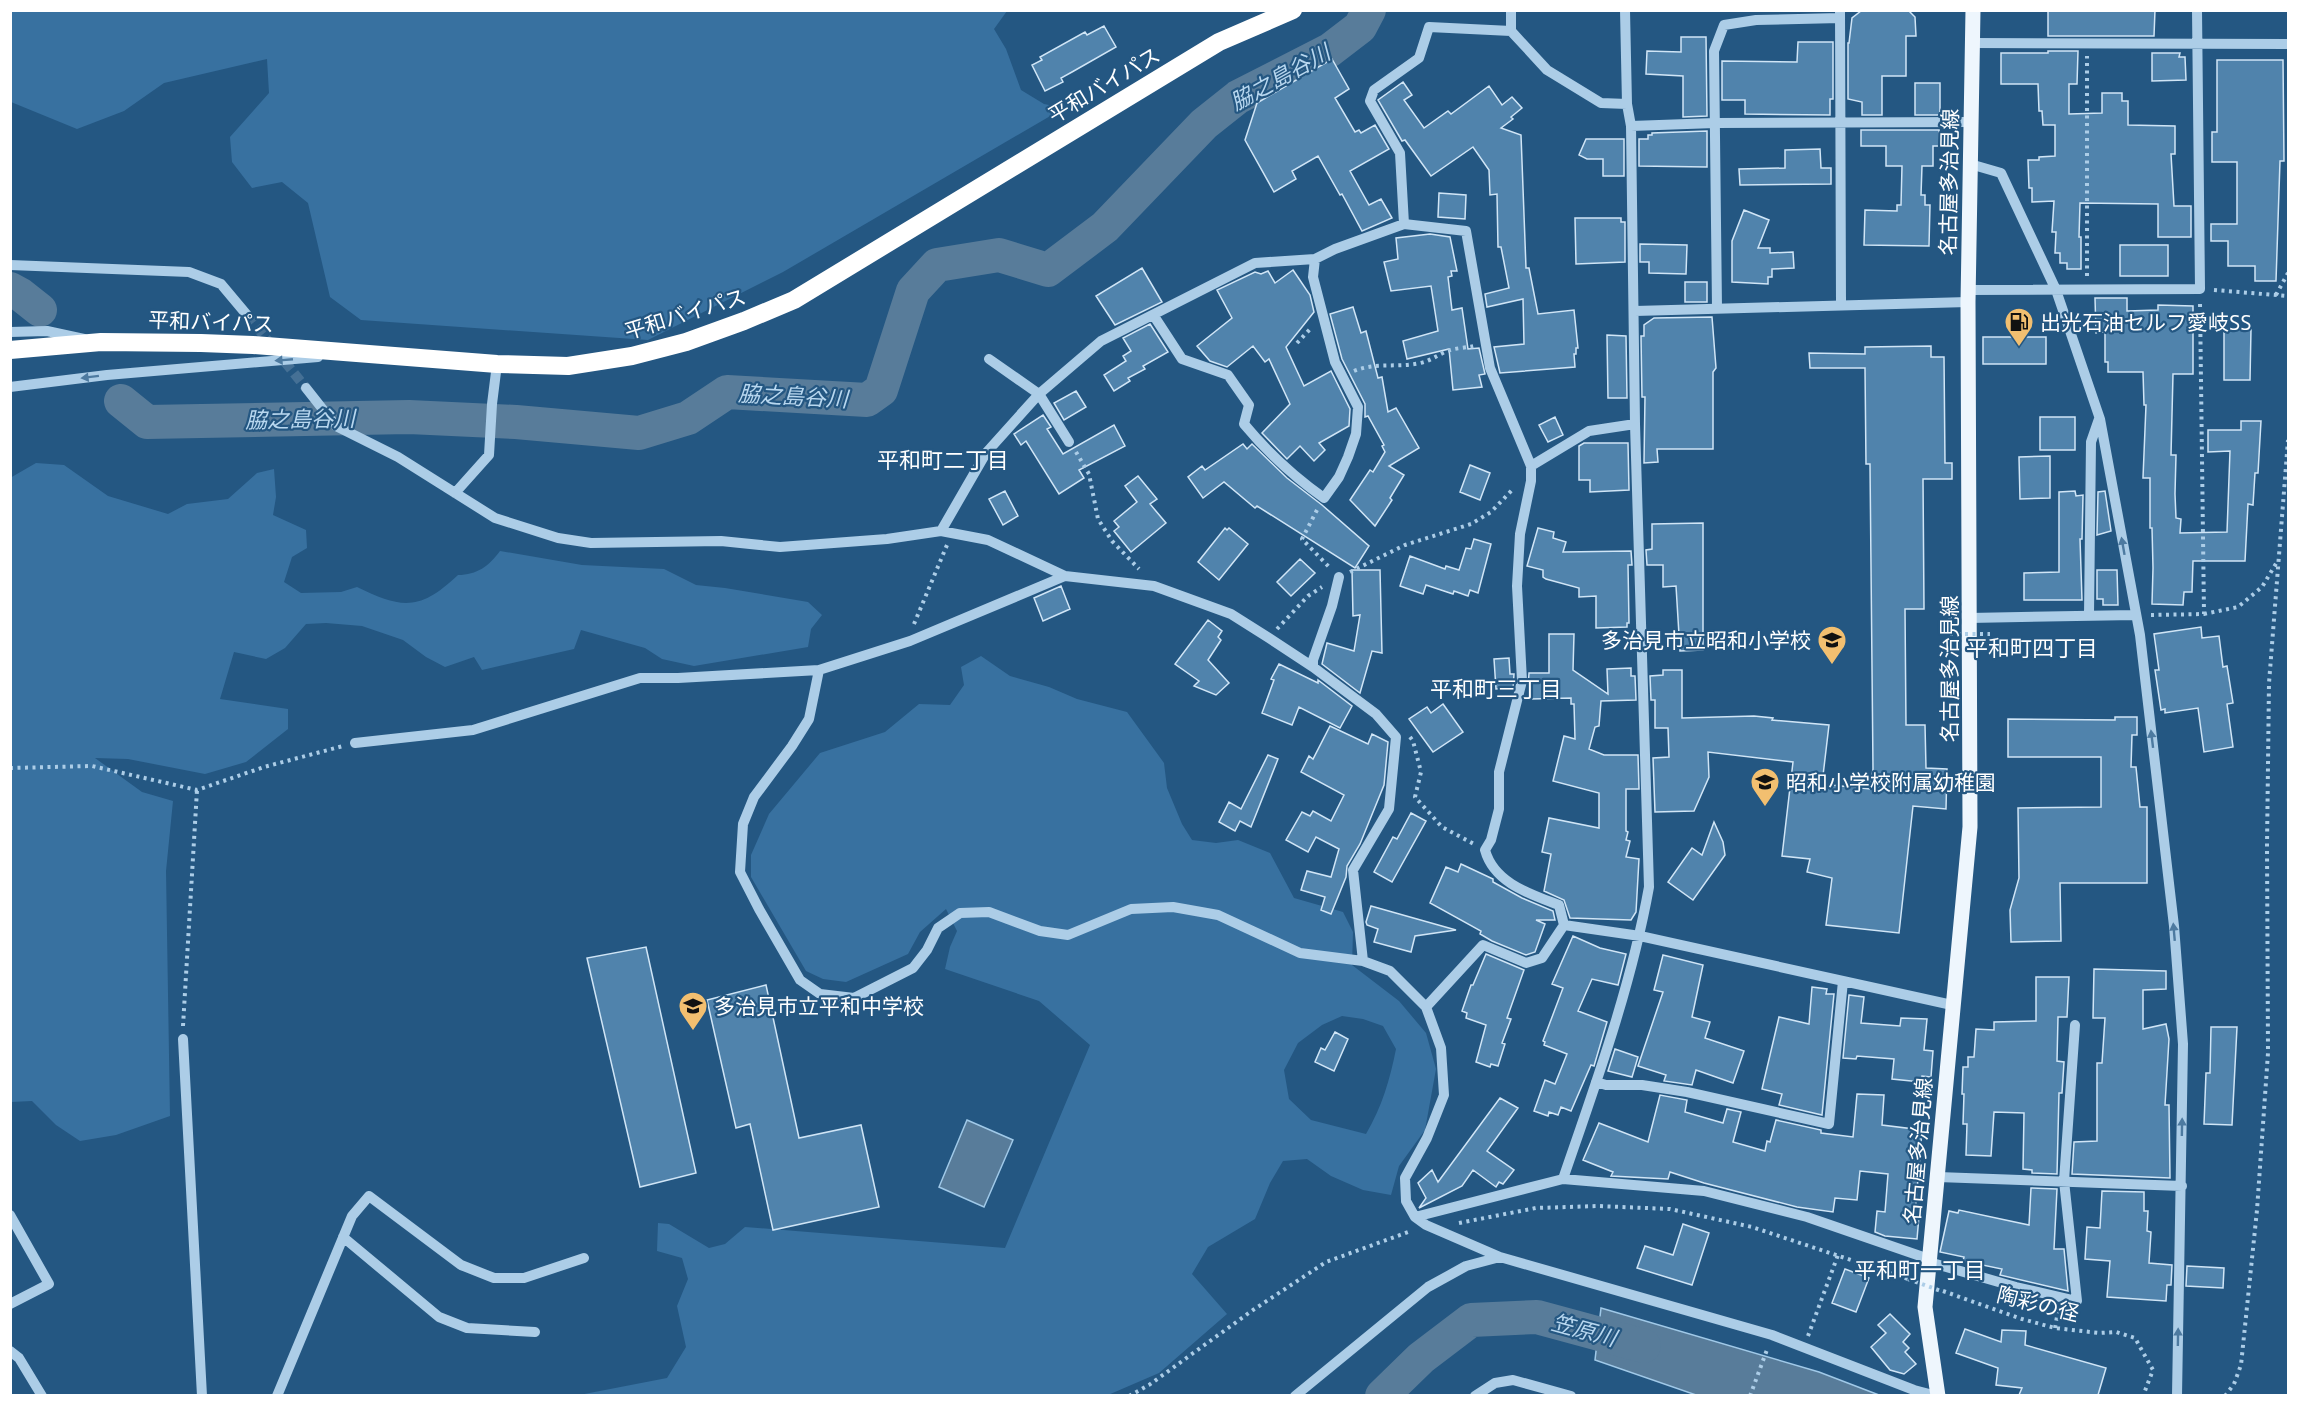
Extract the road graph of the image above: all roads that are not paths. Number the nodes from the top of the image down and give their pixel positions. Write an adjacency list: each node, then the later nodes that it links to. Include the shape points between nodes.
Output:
1 (1293, 10): 32 (highway, 平和バイパス, via 1219,42 794,300 686,342 632,356 568,366)
2 (1511, 10): 7 (street)
3 (1625, 10): 11 (street)
4 (1973, 10): 8 (main road, 名古屋多治見線)
5 (2197, 10): 9 (street)
6 (1840, 14): 13 (street, via 1724,25 1714,51); 14 (street)
7 (1511, 31): 11 (street, via 1547,70 1601,103); 17 (street, via 1429,27 1419,58 1374,90 1370,101 1400,153)
8 (1972, 43): 9 (street); 12 (main road, 名古屋多治見線)
9 (2197, 44): 10 (street); 20 (street, via 2200,289)
10 (2289, 44)
11 (1627, 105): 15 (street)
12 (1971, 122): 14 (street); 16 (main road, 名古屋多治見線)
13 (1715, 123): 14 (street); 15 (street); 23 (street)
14 (1841, 123): 22 (street)
15 (1631, 126): 24 (street)
16 (1970, 164): 20 (street, via 2001,173); 21 (main road, 名古屋多治見線)
17 (1404, 224): 18 (street); 39 (street, via 1466,231 1490,368)
18 (1315, 259): 26 (street, via 1256,263); 26 (street, via 1313,277 1335,362 1358,407 1356,434 1339,477 1324,498 1295,478 1244,424 1249,405 1228,375 1182,359)
19 (10, 265): 25 (street, via 189,272 221,284)
20 (2056, 290): 21 (street); 36 (street)
21 (1968, 296): 22 (street); 46 (main road, 名古屋多治見線)
22 (1841, 304): 23 (street)
23 (1717, 308): 24 (street)
24 (1635, 310): 37 (street)
25 (247, 315)
26 (1154, 316): 35 (street, via 1101,341)
27 (10, 332): 28 (street, via 47,331)
28 (100, 342): 29 (highway, 平和バイパス); 30 (highway, 平和バイパス, via 253,345)
29 (10, 350)
30 (363, 353): 32 (highway, 平和バイパス); 33 (street, one-way to 33)
31 (988, 359): 35 (street)
32 (497, 364): 40 (street, via 489,455)
33 (10, 387)
34 (306, 388): 40 (street, via 336,426 398,457)
35 (1039, 394): 38 (street); 41 (street, via 986,453)
36 (2100, 419): 44 (street, via 2091,442); 45 (street, one-way to 36)
37 (1635, 424): 39 (street, via 1589,431); 51 (street, via 1649,887)
38 (1069, 442)
39 (1531, 466): 50 (street, via 1520,534 1517,586 1522,681 1499,772 1499,809 1485,849 1488,861 1506,881 1559,905)
40 (455, 493): 41 (street, via 495,518 558,538 591,543 721,541 780,547)
41 (947, 532): 42 (street, via 988,540)
42 (1065, 576): 47 (street, via 1154,585 1231,614); 48 (street, via 910,640)
43 (1339, 577): 47 (street)
44 (2089, 615): 45 (street); 46 (street)
45 (2135, 615): 62 (street, one-way to 45, via 2182,1032 2174,926)
46 (1969, 618): 54 (main road, 名古屋多治見線, via 1970,827)
47 (1313, 667): 52 (street, via 1376,714 1396,737 1389,809 1353,870)
48 (819, 670): 49 (street, via 640,678 473,730); 52 (street, via 809,719 754,797 743,825 740,872 800,980 820,994 854,998 913,968 938,928 960,913 988,912 1040,931 1068,935 1131,909 1173,907 1218,915 1300,953)
49 (355, 743)
50 (1564, 925): 51 (street); 55 (street, via 1542,958 1526,963 1483,945)
51 (1640, 936): 53 (street); 58 (street)
52 (1363, 961): 55 (street, via 1390,971)
53 (1843, 981): 54 (street); 58 (street, via 1829,1124 1687,1092)
54 (1952, 1005): 59 (main road, 名古屋多治見線)
55 (1426, 1007): 64 (street, via 1441,1048 1444,1095 1405,1178 1406,1201)
56 (2074, 1025): 61 (street)
57 (183, 1039): 73 (street)
58 (1596, 1082): 60 (street)
59 (1938, 1177): 61 (street); 68 (main road, 名古屋多治見線)
60 (1563, 1179): 64 (street); 68 (street, via 1704,1191 1807,1217)
61 (2064, 1181): 62 (street); 68 (street, via 2076,1301)
62 (2182, 1186): 79 (street, one-way to 62)
63 (10, 1215): 69 (street, via 49,1284)
64 (1416, 1217): 66 (street, via 1426,1226)
65 (343, 1237): 67 (street, via 352,1216 369,1196 461,1265 494,1278 524,1278); 70 (street, via 439,1317 467,1328); 74 (street)
66 (1500, 1257): 75 (street, via 1467,1266 1428,1287); 78 (street, via 1772,1335 1914,1390)
67 (584, 1258)
68 (1929, 1261): 78 (main road, 名古屋多治見線, via 1925,1307)
69 (10, 1304)
70 (535, 1332)
71 (10, 1351): 72 (street, via 19,1358)
72 (42, 1395)
73 (202, 1395)
74 (277, 1395)
75 (1295, 1395)
76 (1475, 1395): 77 (street, via 1495,1383 1513,1380)
77 (1571, 1395)
78 (1937, 1395)
79 (2177, 1395)

